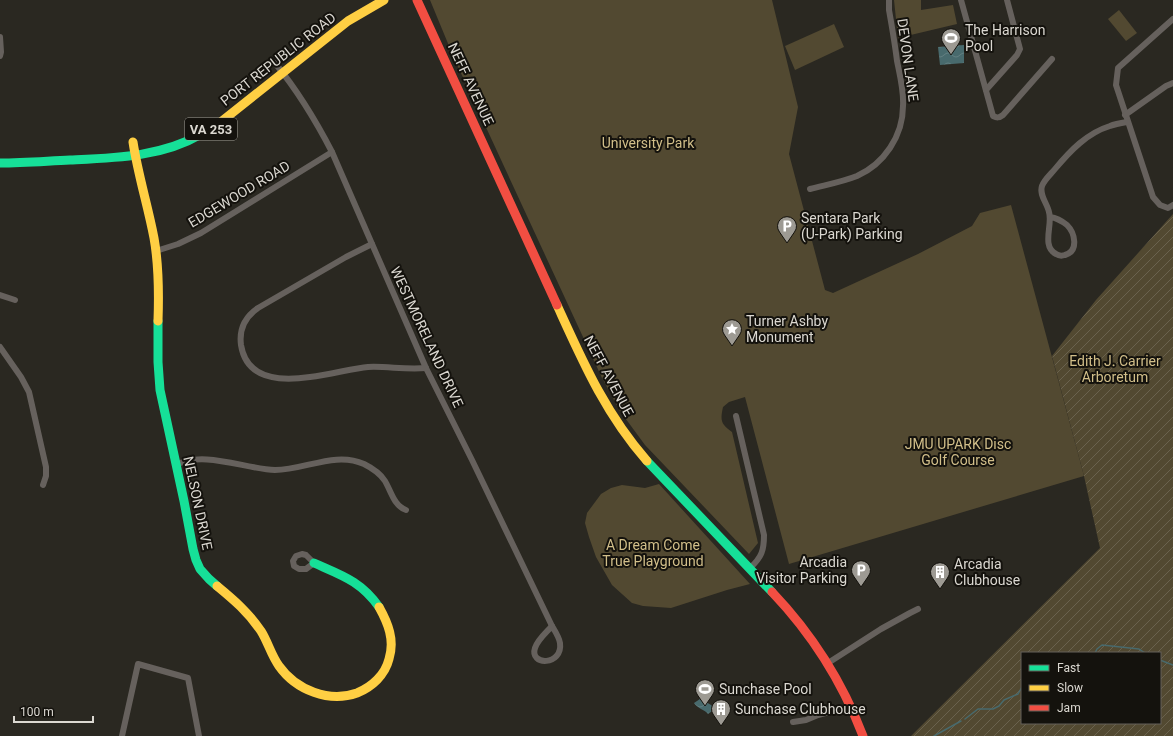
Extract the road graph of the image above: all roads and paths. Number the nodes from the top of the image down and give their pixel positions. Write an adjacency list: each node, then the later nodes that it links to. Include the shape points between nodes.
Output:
1 (384, 0): 11 (main road, PORT REPUBLIC ROAD / VA 253, via 348,21)
2 (417, 0): 34 (main road, NEFF AVENUE, via 603,401 644,458)
3 (889, 0): 20 (street, DEVON LANE, via 903,100 902,117 896,136 884,156 864,172 847,180)
4 (961, 0): 13 (street)
5 (1007, 0): 13 (street, via 1020,49)
6 (1173, 19): 14 (street, via 1118,68 1116,85)
7 (0, 37): 8 (street)
8 (0, 56)
9 (1052, 59): 13 (street, via 1000,118 993,116)
10 (275, 63): 11 (street, WESTMORELAND DRIVE)
11 (283, 73): 17 (street, WESTMORELAND DRIVE, via 320,128); 18 (main road, PORT REPUBLIC ROAD / VA 253, via 226,119 203,134 171,148)
12 (1173, 82): 14 (street)
13 (986, 90)
14 (1125, 115): 15 (street)
15 (1127, 122): 21 (street, via 1153,197 1160,205 1168,208); 22 (street, via 1104,128 1082,141 1043,183 1042,195)
16 (133, 142): 18 (main road, NELSON DRIVE)
17 (332, 152): 23 (street, WESTMORELAND DRIVE); 24 (street, EDGEWOOD ROAD, via 206,230 178,244)
18 (135, 157): 19 (main road, PORT REPUBLIC ROAD / VA 253); 24 (main road, NELSON DRIVE)
19 (0, 163)
20 (810, 189)
21 (1173, 205)
22 (1050, 217): 22 (street, via 1068,226 1072,233 1074,246 1067,255 1057,255 1050,248)
23 (372, 244): 28 (street, WESTMORELAND DRIVE); 28 (street, via 254,310 245,321 242,330 241,343 245,357 257,371 266,376 279,378 309,378 369,367)
24 (156, 251): 30 (main road, NELSON DRIVE, via 159,378)
25 (0, 295): 26 (street)
26 (15, 300)
27 (0, 347): 31 (street, via 23,380 30,395 46,467)
28 (426, 368): 36 (street, WESTMORELAND DRIVE)
29 (736, 416): 34 (street, via 764,535 764,548)
30 (176, 465): 32 (street, via 206,459 278,470 336,459 354,460 379,474 398,506); 33 (main road, NELSON DRIVE, via 194,557 205,576 251,616 280,666 296,683 306,690 324,695 343,696 356,693 371,686 385,671 392,648 389,627 378,606 362,589 342,575)
31 (43, 485)
32 (406, 510)
33 (314, 563)
34 (750, 568): 37 (main road, NEFF AVENUE, via 795,616)
35 (918, 609): 37 (street)
36 (552, 626): 36 (street, WESTMORELAND DRIVE, via 559,639 559,652 553,659 540,660 534,655 536,646)
37 (828, 663): 38 (main road, NEFF AVENUE)
38 (851, 706): 39 (street); 42 (main road, NEFF AVENUE)
39 (793, 722)
40 (122, 736): 41 (street, via 138,664 188,678)
41 (199, 736)
42 (863, 736)

